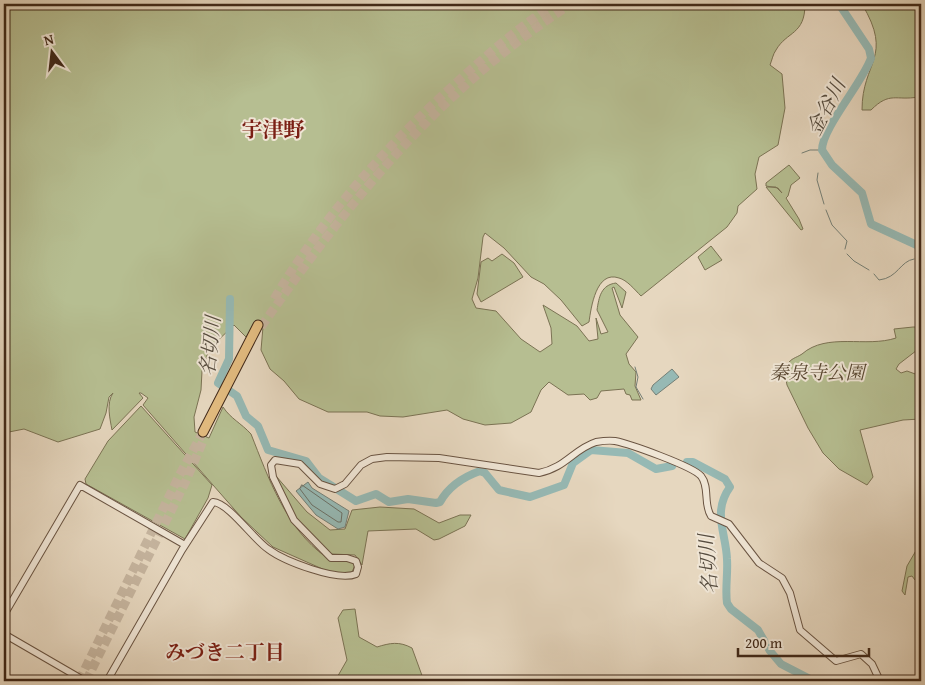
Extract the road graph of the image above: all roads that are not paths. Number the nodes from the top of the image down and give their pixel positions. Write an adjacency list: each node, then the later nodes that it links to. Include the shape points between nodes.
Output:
1 (260, 326): 2 (highway)
2 (204, 433)
3 (185, 545): 4 (street, via 80,485); 7 (street); 8 (street, via 211,504 216,502 269,550 324,574 353,575 358,567 356,560 331,558 294,520 273,477 271,465 275,460 300,464 320,484 337,489 361,464 379,458 439,458 539,473 565,463 586,446 614,441 670,460 699,474 706,484 709,512 725,522 744,541 759,563 785,582 802,632 836,661 862,654 872,664)
4 (4, 615)
5 (4, 634): 6 (street)
6 (85, 681)
7 (107, 681)
8 (880, 681)

